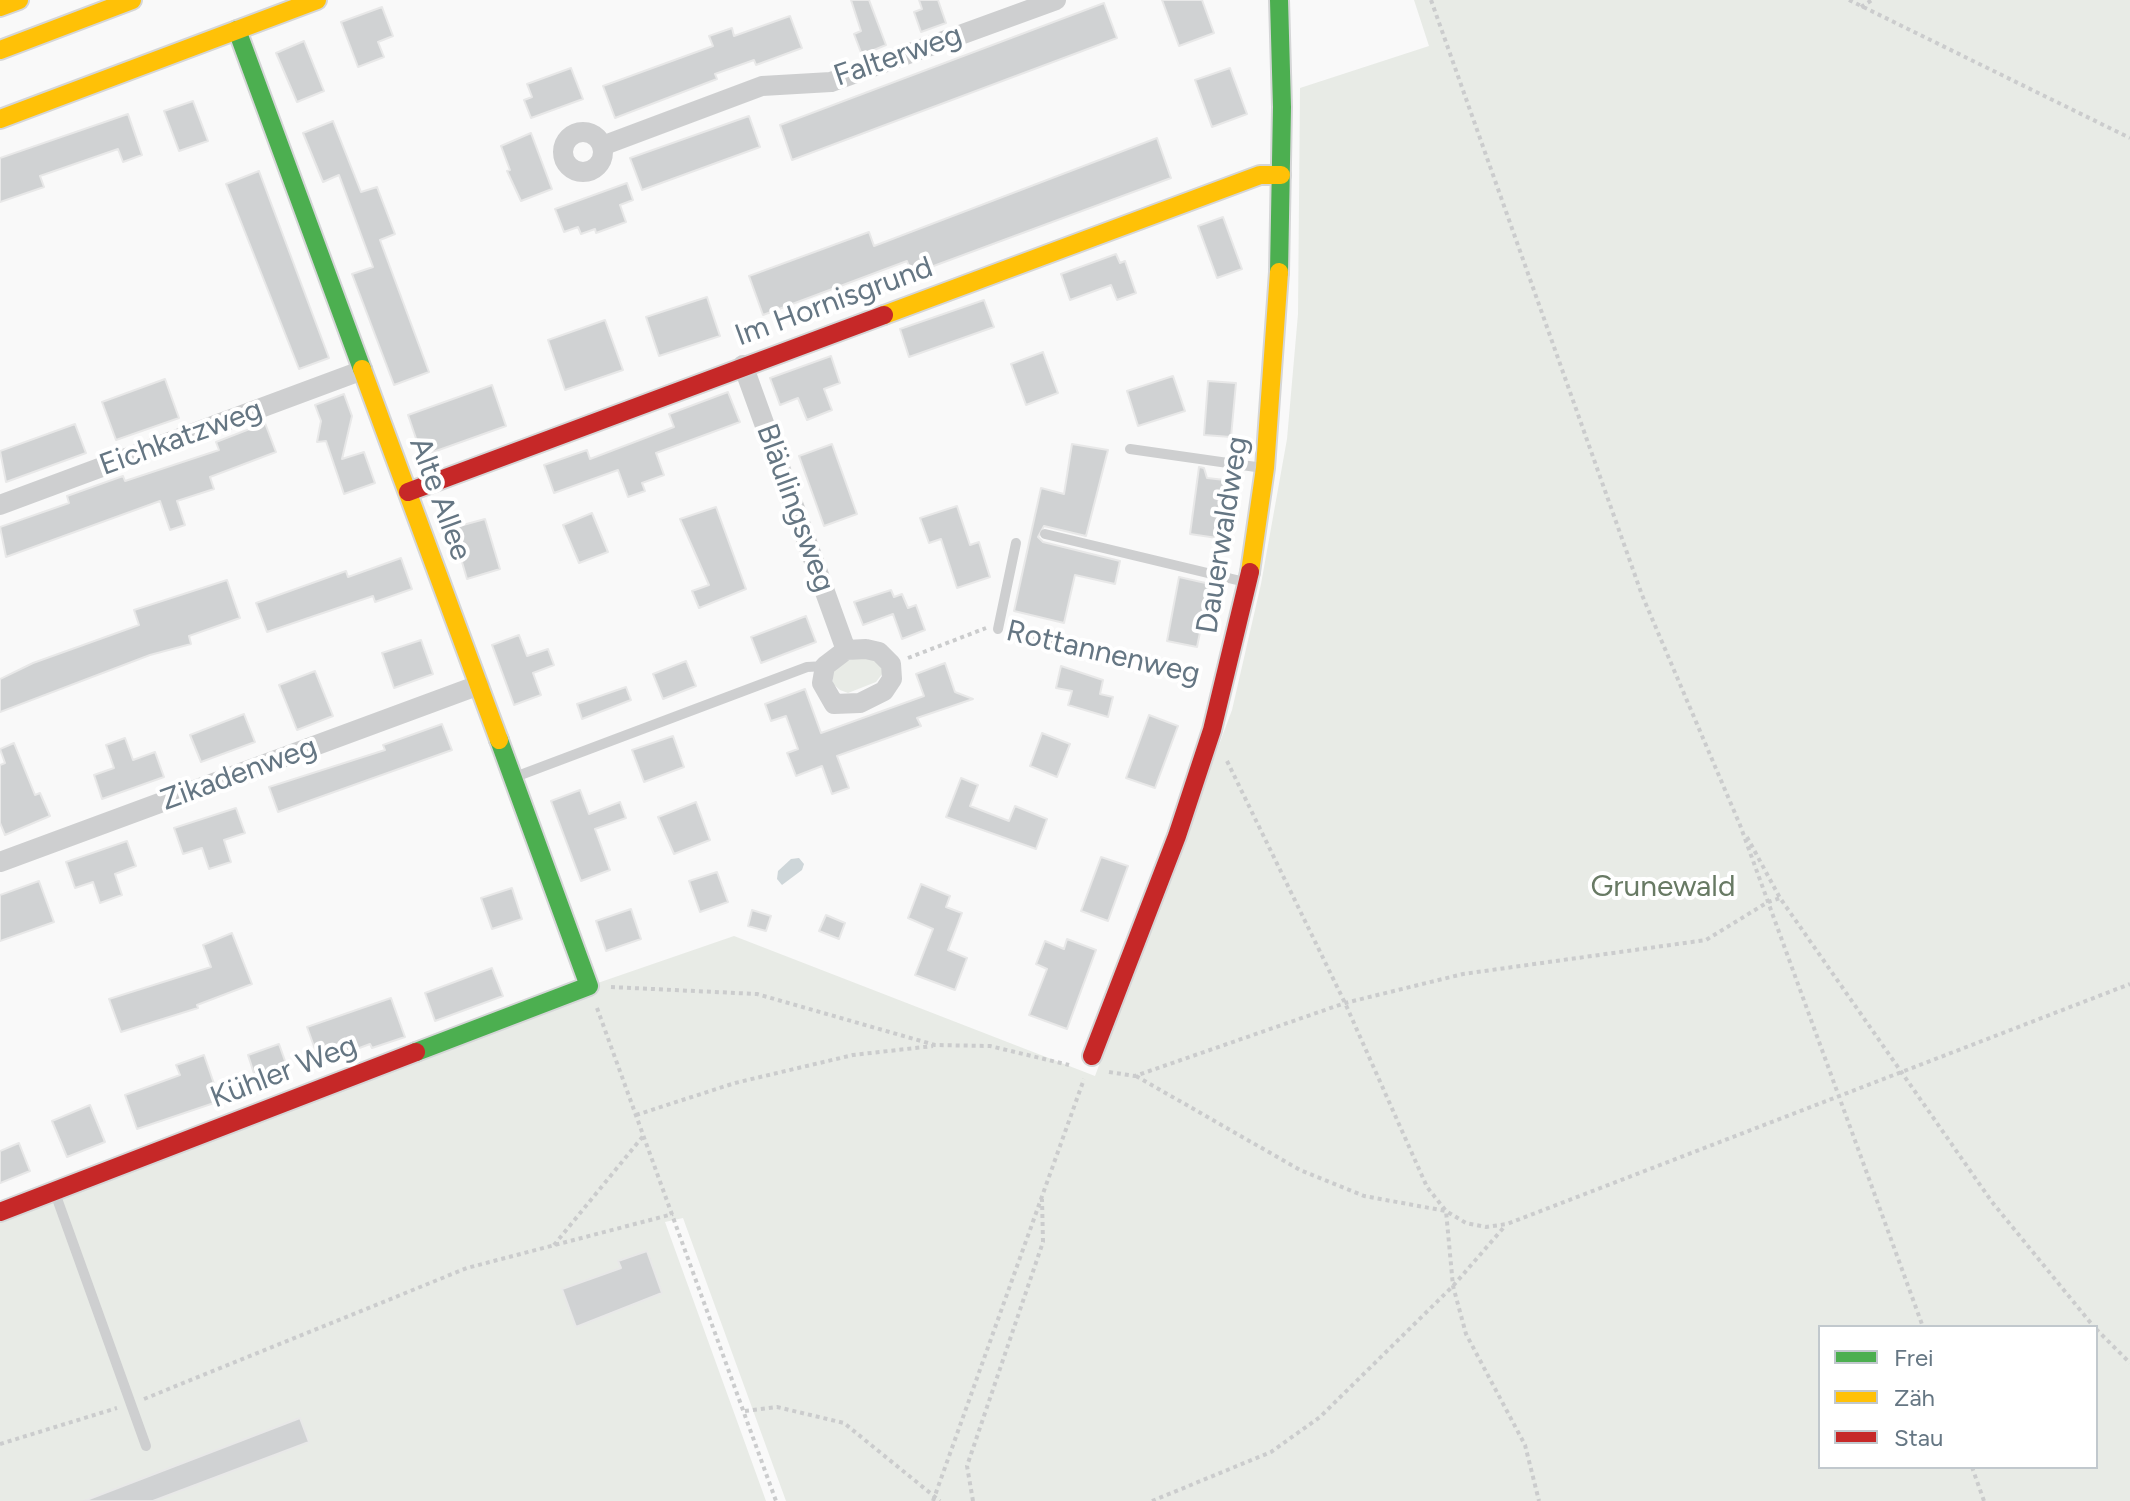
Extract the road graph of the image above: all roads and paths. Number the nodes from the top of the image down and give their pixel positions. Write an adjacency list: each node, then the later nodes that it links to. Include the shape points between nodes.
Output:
1 (19, 0): 9 (main road)
2 (132, 0): 12 (main road)
3 (317, 0): 11 (main road)
4 (1056, 0): 15 (street, Falterweg, via 831,82 762,86)
5 (1279, 0): 16 (main road, Dauerwaldweg)
6 (1431, 0): 34 (path, via 1642,595)
7 (1849, 0): 10 (path)
8 (1872, 0): 10 (path)
9 (0, 7)
10 (1861, 7): 14 (path)
11 (237, 30): 13 (main road); 18 (main road, Alte Allee)
12 (0, 50)
13 (0, 119)
14 (2130, 138)
15 (602, 146)
16 (1281, 175): 17 (main road, Im Hornisgrund, via 1260,175); 20 (main road, Dauerwaldweg, via 1278,320)
17 (743, 365): 21 (main road, Im Hornisgrund); 27 (street, Bläulingsweg)
18 (363, 370): 21 (main road, Alte Allee); 22 (street, Eichkatzweg)
19 (1130, 449): 20 (lane)
20 (1265, 468): 25 (main road, Dauerwaldweg)
21 (408, 492): 31 (main road, Alte Allee)
22 (0, 505)
23 (1045, 534): 25 (lane)
24 (1016, 543): 26 (lane)
25 (1248, 582): 30 (main road, Dauerwaldweg)
26 (998, 629): 28 (path, Rottannenweg, via 990,627); 30 (path, Rottannenweg)
27 (846, 650): 28 (street, via 879,652); 29 (street)
28 (891, 664): 29 (street, via 894,673 884,691 843,705 834,704 824,692)
29 (825, 666): 33 (lane, via 807,667)
30 (1226, 682): 32 (main road, Dauerwaldweg)
31 (479, 685): 33 (main road, Alte Allee); 35 (street, Zikadenweg)
32 (1212, 730): 40 (path); 42 (main road, Dauerwaldweg)
33 (513, 778): 39 (main road, Alte Allee)
34 (1740, 825): 36 (path); 37 (path)
35 (0, 862)
36 (1780, 898): 37 (path); 43 (path)
37 (1768, 902): 40 (path, via 1706,940 1463,974); 45 (path)
38 (2130, 984): 43 (path)
39 (589, 986): 41 (path, via 757,994); 46 (path); 48 (main road, Kühler Weg)
40 (1345, 1003): 44 (path); 50 (path, via 1427,1187)
41 (935, 1045): 42 (path, via 990,1046); 46 (path, via 853,1055 735,1083)
42 (1090, 1062): 44 (path); 44 (path); 49 (path)
43 (1905, 1073): 45 (path); 57 (path, via 1992,1202)
44 (1135, 1076): 50 (path, via 1300,1170 1364,1196)
45 (1841, 1097): 53 (path); 56 (path)
46 (636, 1115): 47 (path)
47 (644, 1135): 52 (path); 54 (path)
48 (54, 1191): 51 (main road, Kühler Weg); 60 (lane)
49 (1042, 1193): 65 (path); 67 (path, via 1043,1242 967,1466)
50 (1446, 1211): 53 (path, via 1476,1225); 55 (path)
51 (0, 1212)
52 (673, 1214): 54 (path); 61 (path)
53 (1507, 1224): 55 (path)
54 (553, 1245): 60 (path, via 467,1268)
55 (1453, 1286): 68 (path, via 1320,1417 1271,1452); 69 (path, via 1466,1334 1525,1445)
56 (1922, 1325)
57 (2093, 1325)
58 (2098, 1331): 59 (path)
59 (2130, 1363)
60 (131, 1404): 62 (path); 63 (lane)
61 (744, 1411): 65 (path, via 777,1407 844,1423); 66 (path)
62 (0, 1444)
63 (146, 1446)
64 (1973, 1469): 70 (path)
65 (936, 1500)
66 (776, 1501)
67 (973, 1501)
68 (1152, 1501)
69 (1539, 1501)
70 (1984, 1501)

